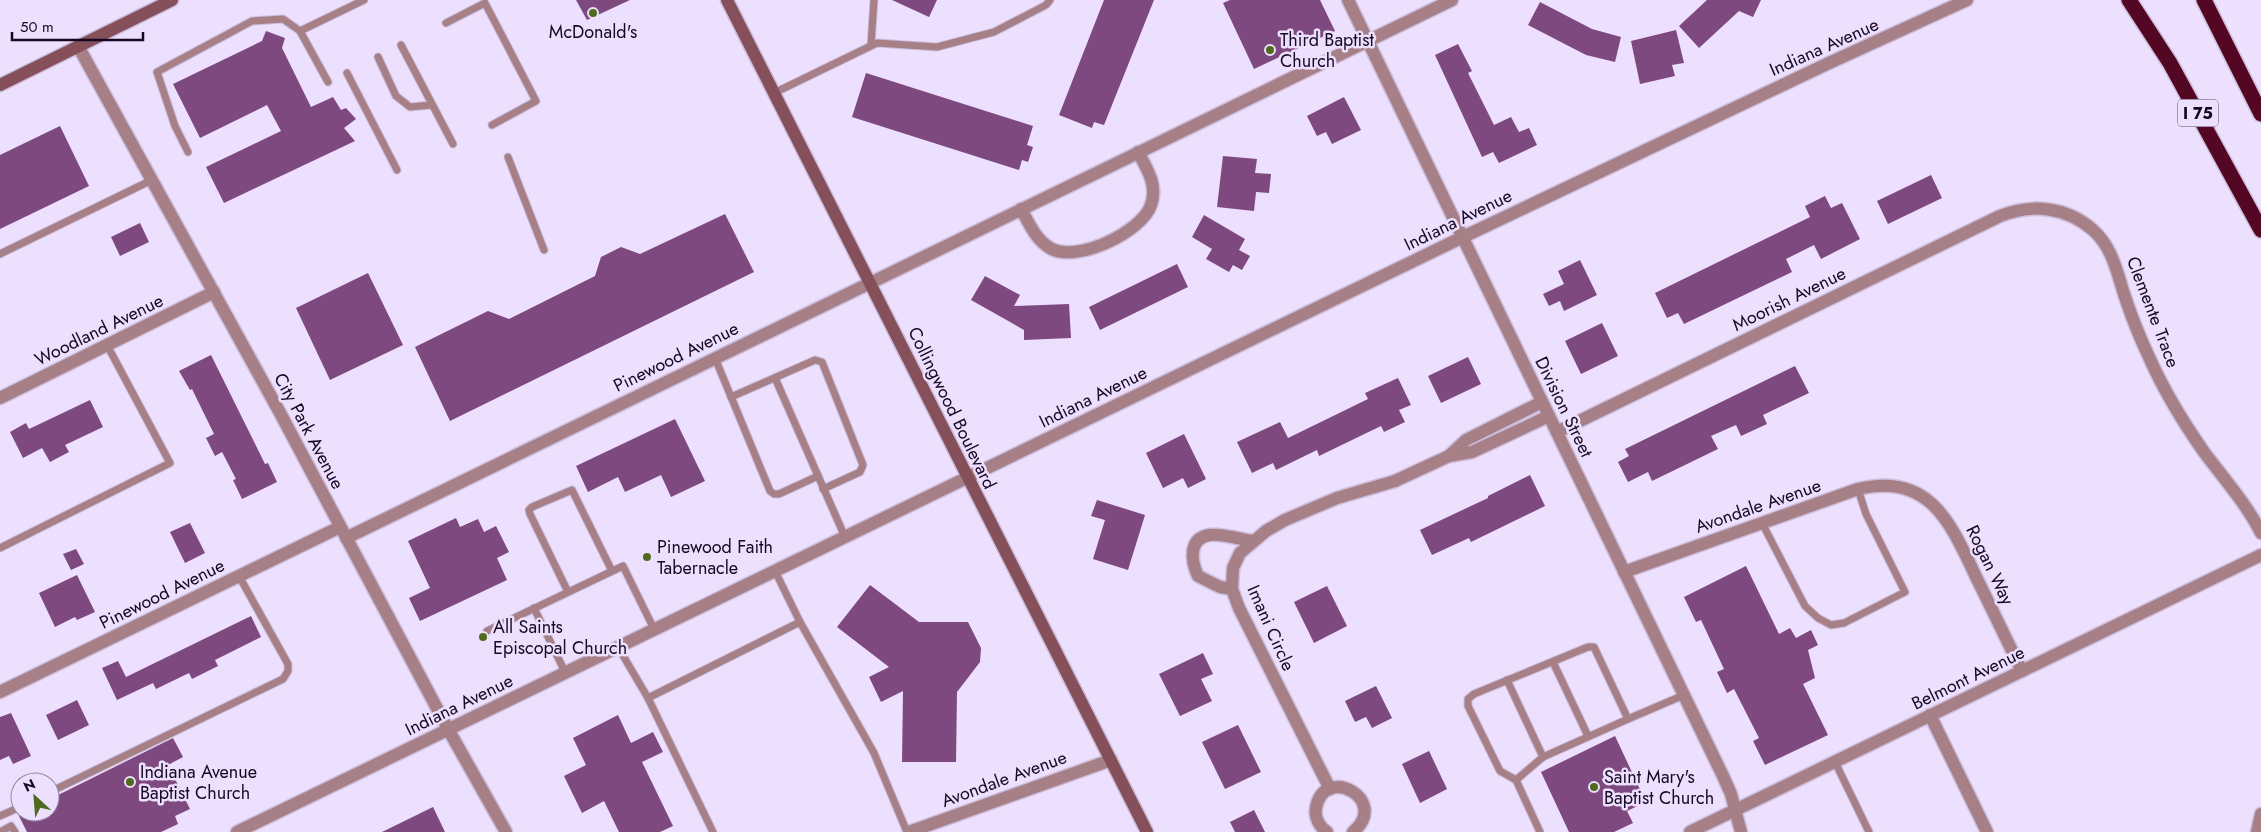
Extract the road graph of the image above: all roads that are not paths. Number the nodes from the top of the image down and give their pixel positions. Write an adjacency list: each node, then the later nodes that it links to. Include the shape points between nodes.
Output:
1 (172, 0): 16 (main road)
2 (364, 0): 12 (lane)
3 (727, 0): 21 (main road, Collingwood Boulevard)
4 (874, 0): 15 (lane)
5 (1050, 0): 15 (lane, via 994,32 937,47 877,42)
6 (1348, 0): 13 (street, Division Street)
7 (1452, 0): 13 (street, Pinewood Avenue)
8 (1967, 0): 34 (street, Indiana Avenue, via 1829,62)
9 (2129, 0): 33 (highway, I 75, via 2170,63)
10 (2204, 0): 23 (highway)
11 (446, 23): 24 (lane, via 485,3 536,101)
12 (300, 31): 19 (lane); 26 (lane, via 283,19 252,21 157,72 175,126)
13 (1368, 40): 27 (street, Pinewood Avenue); 34 (street, Division Street)
14 (401, 45): 22 (lane)
15 (871, 45): 21 (lane)
16 (78, 46): 20 (main road); 30 (street, City Park Avenue)
17 (378, 57): 22 (lane, via 396,96 410,107)
18 (347, 73): 29 (lane)
19 (328, 82)
20 (0, 85)
21 (774, 93): 37 (main road, Collingwood Boulevard)
22 (432, 105): 25 (lane)
23 (2261, 114)
24 (492, 125)
25 (453, 144)
26 (188, 152)
27 (1138, 152): 32 (street, Pinewood Avenue); 32 (street, via 1154,185 1151,206 1140,223 1089,250 1068,253 1050,249 1036,235)
28 (508, 157): 35 (lane)
29 (398, 170)
30 (152, 180): 36 (lane); 38 (street, City Park Avenue)
31 (2039, 208): 46 (street, Moorish Avenue, via 2000,216); 55 (street, Clemente Trace, via 2062,212 2078,220 2106,246 2116,265 2137,329 2163,386)
32 (1021, 209): 37 (street, Pinewood Avenue)
33 (2261, 230)
34 (1463, 237): 44 (street, Division Street); 49 (street, Indiana Avenue)
35 (544, 250)
36 (0, 254)
37 (870, 282): 40 (street, Pinewood Avenue); 49 (main road, Collingwood Boulevard)
38 (214, 292): 39 (street, Woodland Avenue); 54 (street, City Park Avenue)
39 (107, 345): 43 (street, Woodland Avenue); 58 (lane, via 170,463)
40 (715, 358): 42 (lane); 54 (street, Pinewood Avenue)
41 (775, 378): 42 (lane); 48 (lane); 50 (lane, via 815,360 822,362 863,465 860,472)
42 (731, 397): 48 (lane, via 770,491 779,494)
43 (0, 398)
44 (1542, 402): 45 (street, Division Street); 47 (street, Imani Circle, via 1466,440)
45 (1549, 416): 46 (street, Division Street); 47 (street, Imani Circle, via 1472,452)
46 (1557, 432): 62 (street, Division Street)
47 (1449, 456): 57 (street, Imani Circle, via 1395,481 1309,510 1278,524)
48 (818, 476): 50 (lane)
49 (967, 478): 56 (street, Indiana Avenue); 83 (main road, Collingwood Boulevard)
50 (823, 489): 56 (lane)
51 (1858, 489): 52 (street, Avondale Avenue, via 1881,486); 53 (street, Avondale Avenue); 53 (lane, via 1866,514 1906,592 1844,623 1831,625 1810,612)
52 (1907, 490): 72 (street, Rogan Way, via 1932,504 1952,527)
53 (1762, 523): 62 (street, Avondale Avenue)
54 (343, 532): 63 (street, Pinewood Avenue); 80 (street, City Park Avenue)
55 (2261, 533)
56 (845, 538): 61 (street, Indiana Avenue)
57 (1252, 541): 64 (street, Imani Circle, via 1240,553 1234,568); 64 (street, via 1209,535 1193,548 1191,557 1198,576 1220,587)
58 (0, 548)
59 (2261, 555): 72 (street, Belmont Avenue)
60 (612, 571): 65 (lane); 65 (lane, via 572,490 532,507 530,514); 68 (lane, via 625,568)
61 (775, 571): 67 (lane); 68 (street, Indiana Avenue)
62 (1624, 572): 76 (street, Division Street)
63 (239, 576): 75 (street, Pinewood Avenue); 86 (lane, via 288,664 283,679)
64 (1232, 588): 87 (street, Imani Circle, via 1238,608)
65 (568, 592): 66 (lane)
66 (534, 608): 69 (lane); 73 (lane)
67 (800, 622): 77 (lane); 95 (lane, via 874,753)
68 (654, 629): 70 (street, Indiana Avenue)
69 (487, 631)
70 (618, 647): 73 (street, Indiana Avenue); 77 (lane)
71 (1553, 662): 74 (lane); 79 (lane, via 1594,647); 81 (lane)
72 (2022, 671): 78 (street, Belmont Avenue)
73 (565, 672): 80 (street, Indiana Avenue)
74 (1507, 680): 82 (lane); 85 (lane, via 1474,694 1468,699 1468,706 1500,771)
75 (0, 692)
76 (1684, 695): 79 (lane); 88 (street, Division Street, via 1723,776)
77 (648, 698): 94 (lane)
78 (1930, 715): 84 (street, Belmont Avenue); 103 (street)
79 (1628, 719): 81 (lane)
80 (448, 729): 92 (street, Indiana Avenue); 93 (street, City Park Avenue)
81 (1588, 736): 82 (lane)
82 (1543, 757): 85 (lane)
83 (1111, 760): 95 (street, Avondale Avenue); 96 (main road, Collingwood Boulevard)
84 (1835, 762): 88 (street, Belmont Avenue); 102 (lane)
85 (1516, 780): 99 (lane)
86 (60, 787)
87 (1330, 789): 97 (street, via 1319,799 1315,812 1318,823); 98 (street, via 1343,787 1360,796 1364,817)
88 (1735, 810): 100 (street, Belmont Avenue); 101 (street, Division Street)
89 (2261, 814): 104 (street)
90 (0, 832): 91 (lane, via 11,826)
91 (15, 832)
92 (237, 832)
93 (506, 832)
94 (713, 832)
95 (908, 832)
96 (1147, 832)
97 (1327, 832)
98 (1353, 832)
99 (1540, 832)
100 (1690, 832)
101 (1740, 832)
102 (1869, 832)
103 (1987, 832)
104 (2257, 832)

